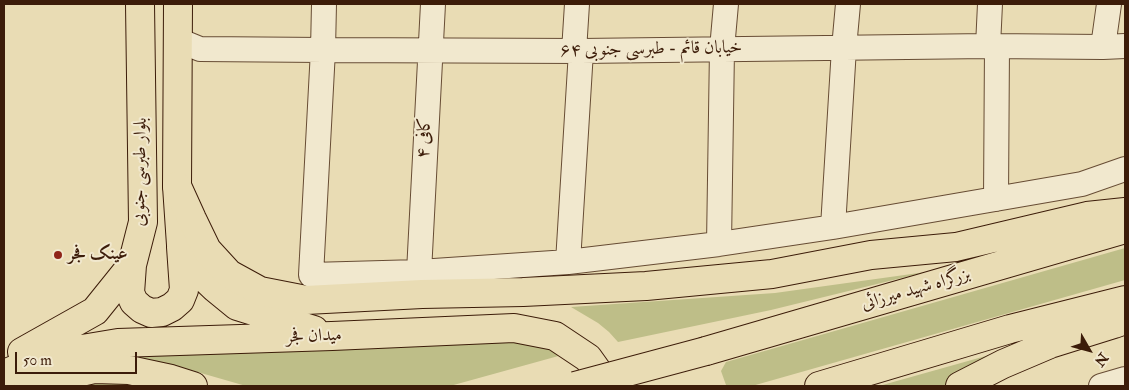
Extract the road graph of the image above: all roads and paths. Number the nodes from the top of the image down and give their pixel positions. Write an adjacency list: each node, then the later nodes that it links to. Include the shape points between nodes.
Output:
1 (140, 4): 27 (main road, بلوار طبرسی جنوبی, via 143,222)
2 (178, 4): 10 (main road, بلوار طبرسی جنوبی)
3 (324, 4): 15 (street)
4 (433, 4): 16 (street, کافی ۴)
5 (577, 4): 17 (street)
6 (726, 4): 14 (street)
7 (848, 4): 13 (street)
8 (990, 4): 11 (street)
9 (1109, 4): 12 (street)
10 (178, 40): 15 (street, خیابان قائم - طبرسی جنوبی ۶۴, via 200,49); 19 (main road, بلوار طبرسی جنوبی)
11 (993, 46): 12 (street, خیابان قائم - طبرسی جنوبی ۶۴); 13 (street, خیابان قائم - طبرسی جنوبی ۶۴); 20 (street)
12 (1114, 47)
13 (844, 48): 14 (street, خیابان قائم - طبرسی جنوبی ۶۴); 22 (street)
14 (722, 49): 17 (street, خیابان قائم - طبرسی جنوبی ۶۴); 25 (street)
15 (323, 50): 16 (street, خیابان قائم - طبرسی جنوبی ۶۴); 28 (street, via 311,275)
16 (430, 50): 17 (street, خیابان قائم - طبرسی جنوبی ۶۴); 28 (street, کافی ۴)
17 (577, 51): 26 (street)
18 (1125, 169): 20 (street, via 1082,184)
19 (177, 186): 21 (main road, via 208,250 229,274 260,291 306,300 646,286 772,274 871,255 956,246 1087,216); 24 (main road, بلوار طبرسی جنوبی)
20 (996, 199): 22 (street)
21 (1125, 212)
22 (833, 227): 25 (street)
23 (1125, 229): 37 (main road, بزرگراه شهید میرزائی, bridge)
24 (181, 244): 27 (main road, via 184,290 172,308 151,313 134,302 130,293); 31 (main road, بلوار طبرسی جنوبی, via 191,265 237,306)
25 (718, 244): 26 (street)
26 (568, 262): 28 (street)
27 (132, 265): 32 (main road, بلوار طبرسی جنوبی, via 95,311)
28 (418, 272)
29 (1125, 300): 39 (main road, via 1010,329)
30 (1125, 320): 40 (main road, via 1050,344)
31 (332, 336): 33 (main road, میدان فجر, via 118,343 52,354); 38 (main road, میدان فجر, via 514,328 555,336 588,358)
32 (4, 363)
33 (4, 374)
34 (1125, 379): 41 (street)
35 (28, 386): 36 (main road, via 94,369 129,370)
36 (193, 386)
37 (575, 386)
38 (608, 386)
39 (819, 386)
40 (960, 386)
41 (1101, 386)

